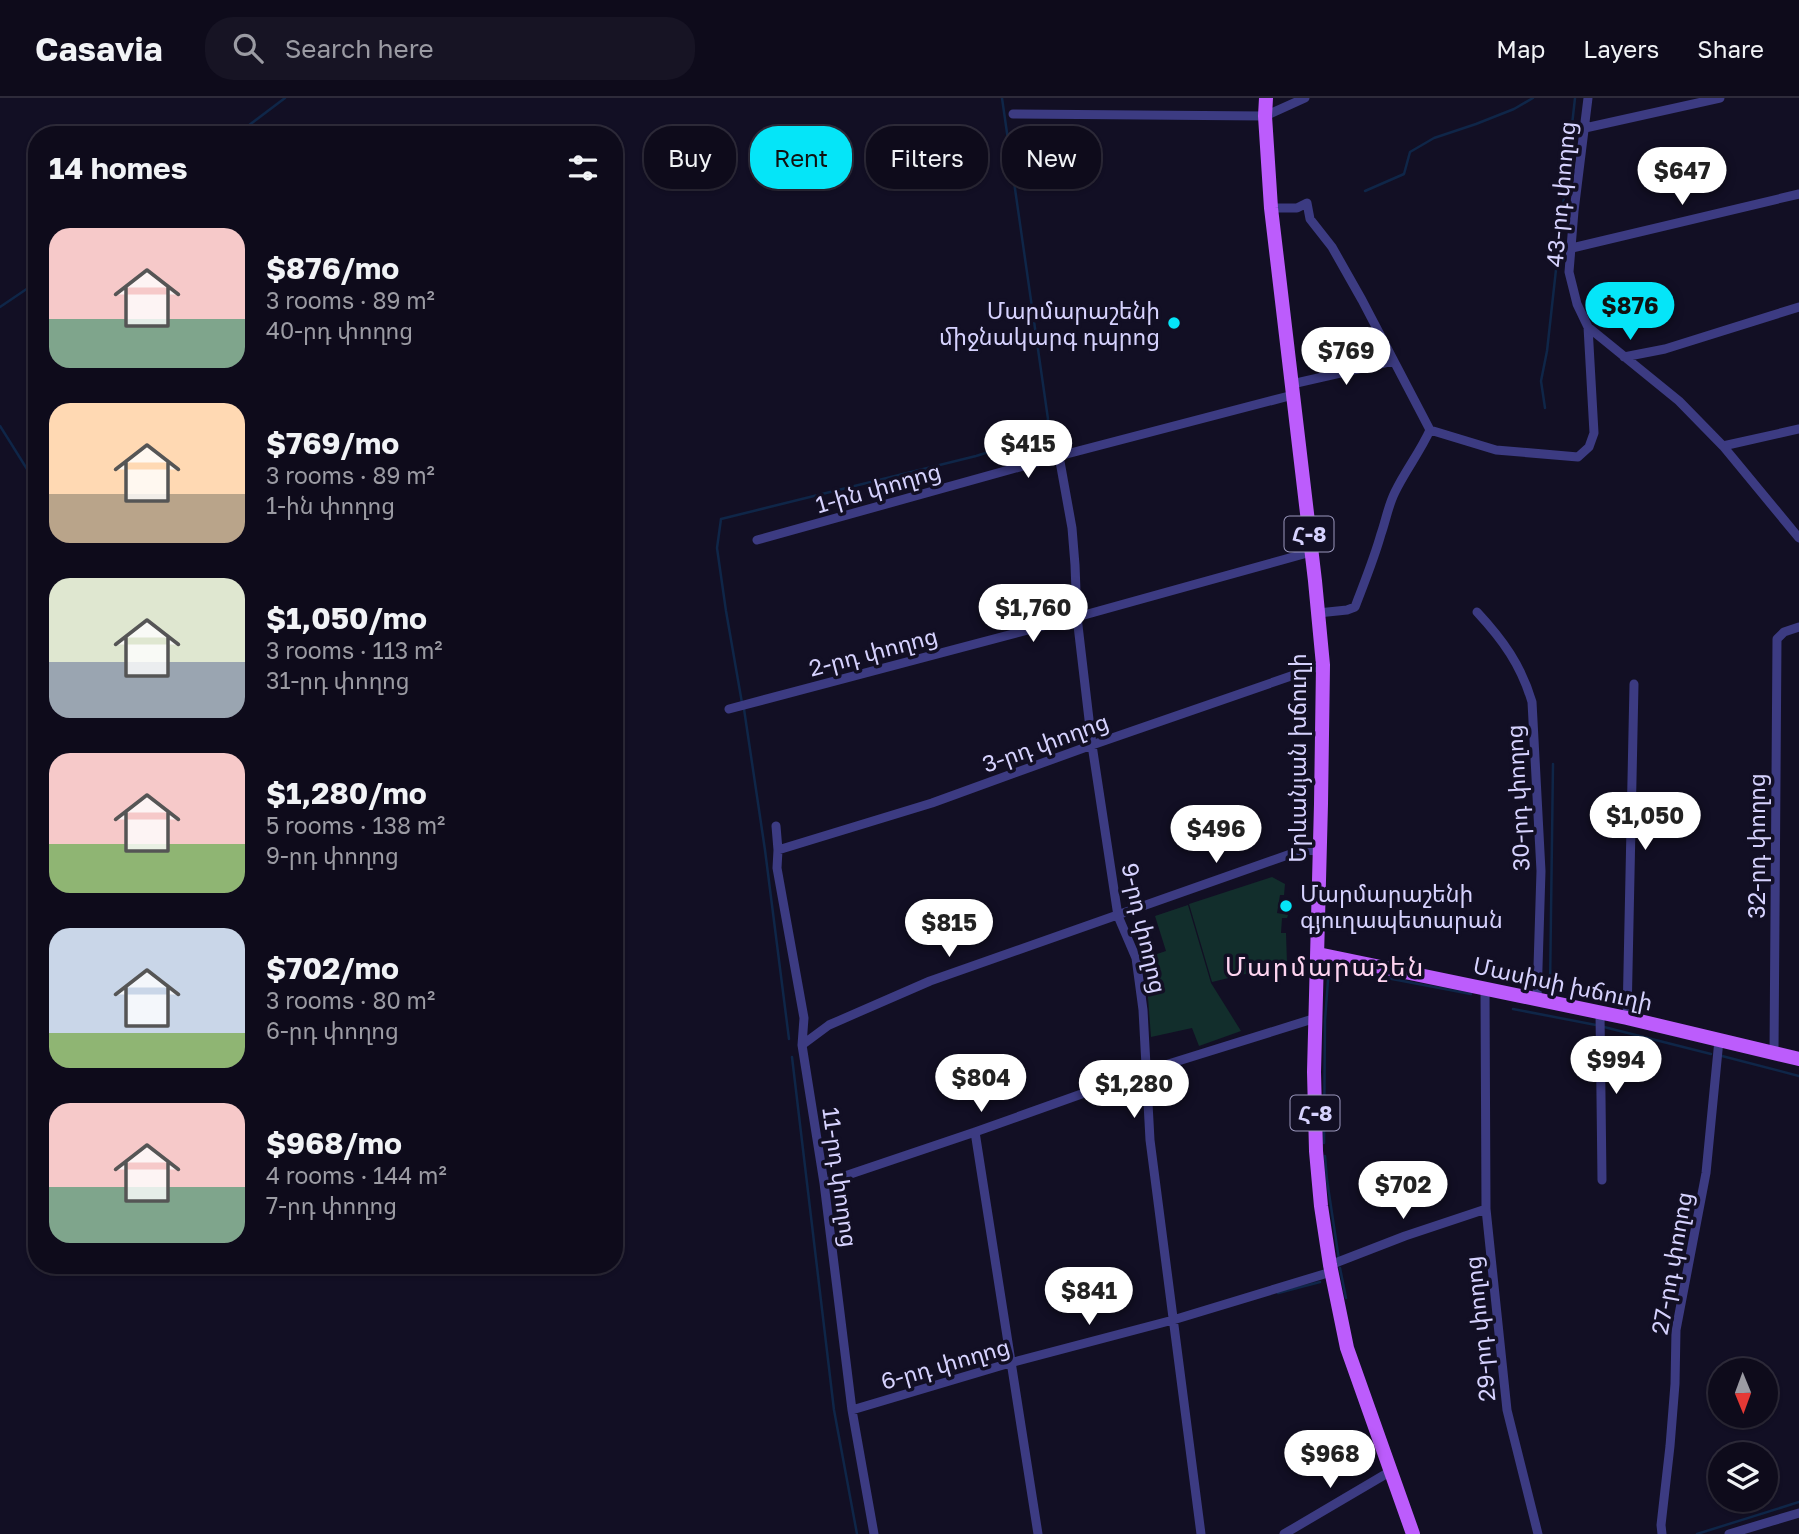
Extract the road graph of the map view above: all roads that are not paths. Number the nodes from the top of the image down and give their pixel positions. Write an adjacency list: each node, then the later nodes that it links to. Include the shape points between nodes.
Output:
1 (1266, 98): 6 (main road, Երևանյան խճուղի / Հ-8)
2 (1306, 98): 6 (street)
3 (1588, 98): 7 (street, 43-րդ փողոց)
4 (1720, 98): 7 (street)
5 (1013, 114): 6 (street)
6 (1265, 116): 9 (main road, Երևանյան խճուղի / Հ-8)
7 (1585, 128): 10 (street, 43-րդ փողոց)
8 (1799, 194): 10 (street)
9 (1270, 208): 14 (street, via 1297,208 1307,202 1310,219 1332,247); 15 (main road, Երևանյան խճուղի / Հ-8)
10 (1572, 248): 12 (street, 43-րդ փողոց, via 1569,272)
11 (1799, 307): 13 (street, via 1665,349)
12 (1588, 327): 13 (street, 43-րդ փողոց); 17 (street, via 1594,433 1589,447 1578,457 1496,450)
13 (1624, 357): 18 (street, 43-րդ փողոց, via 1679,401)
14 (1393, 361): 15 (street, 1-ին փողոց); 17 (street)
15 (1292, 389): 19 (street, 1-ին փողոց); 22 (main road, Երևանյան խճուղի / Հ-8)
16 (1799, 429): 18 (street)
17 (1430, 430): 24 (street, via 1395,492 1355,607)
18 (1723, 446): 20 (street, 43-րդ փողոց)
19 (1059, 456): 21 (street, 1-ին փողոց); 25 (street, 9-րդ փողոց, via 1072,528)
20 (1799, 538)
21 (757, 540)
22 (1311, 552): 24 (main road, Երևանյան խճուղի / Հ-8); 25 (street, 2-րդ փողոց)
23 (1477, 612): 37 (street, 30-րդ փողոց, via 1510,654 1532,702 1541,871)
24 (1318, 613): 27 (main road, Երևանյան խճուղի / Հ-8)
25 (1077, 617): 29 (street, 2-րդ փողոց); 30 (street, 9-րդ փողոց)
26 (1799, 626): 43 (street, 32-րդ փողոց, via 1777,639)
27 (1323, 665): 30 (street, 3-րդ փողոց); 33 (main road, Երևանյան խճուղի / Հ-8)
28 (1634, 684): 40 (street)
29 (729, 709)
30 (1092, 745): 32 (street, 3-րդ փողոց, via 932,803); 34 (street, 9-րդ փողոց)
31 (776, 827): 32 (street, 11-րդ փողոց)
32 (778, 850): 42 (street, 11-րդ փողոց, via 777,868 804,1018)
33 (1320, 851): 34 (street, via 1302,850); 35 (main road, Երևանյան խճուղի / Հ-8)
34 (1118, 916): 42 (street, via 930,981 829,1025); 45 (street, 9-րդ փողոց, via 1136,958)
35 (1318, 954): 36 (main road, Մասիսի խճուղի); 39 (main road, Երևանյան խճուղի / Հ-8)
36 (1485, 990): 37 (main road, Մասիսի խճուղի); 49 (street, 29-րդ փողոց)
37 (1537, 999): 38 (main road, Մասիսի խճուղի)
38 (1600, 1013): 40 (main road, Մասիսի խճուղի); 47 (street)
39 (1315, 1018): 45 (street); 50 (main road, Երևանյան խճուղի / Հ-8, via 1316,1151)
40 (1627, 1018): 41 (main road, Մասիսի խճուղի)
41 (1719, 1040): 43 (main road, Մասիսի խճուղի); 63 (street, 27-րդ փողոց, via 1706,1173 1676,1330)
42 (802, 1045): 48 (street, 11-րդ փողոց)
43 (1774, 1053): 44 (main road, Մասիսի խճուղի)
44 (1799, 1059)
45 (1146, 1070): 46 (street); 51 (street, 9-րդ փողոց, via 1150,1140)
46 (975, 1132): 48 (street); 52 (street)
47 (1602, 1180)
48 (824, 1183): 53 (street, 11-րդ փողոց)
49 (1486, 1209): 50 (street, 6-րդ փողոց, via 1405,1236); 62 (street, 29-րդ փողոց, via 1507,1410)
50 (1331, 1269): 51 (street, 6-րդ փողոց); 54 (main road, Երևանյան խճուղի / Հ-8, via 1347,1348)
51 (1173, 1320): 52 (street, 6-րդ փողոց); 59 (street, 9-րդ փողոց)
52 (1010, 1363): 53 (street, 6-րդ փողոց); 58 (street)
53 (852, 1410): 57 (street, 11-րդ փողոց)
54 (1391, 1471): 60 (street); 61 (main road, Երևանյան խճուղի / Հ-8)
55 (1799, 1513): 56 (street)
56 (1749, 1531): 64 (street)
57 (874, 1534)
58 (1038, 1534)
59 (1201, 1534)
60 (1284, 1534)
61 (1413, 1534)
62 (1538, 1534)
63 (1662, 1534)
64 (1729, 1534)

